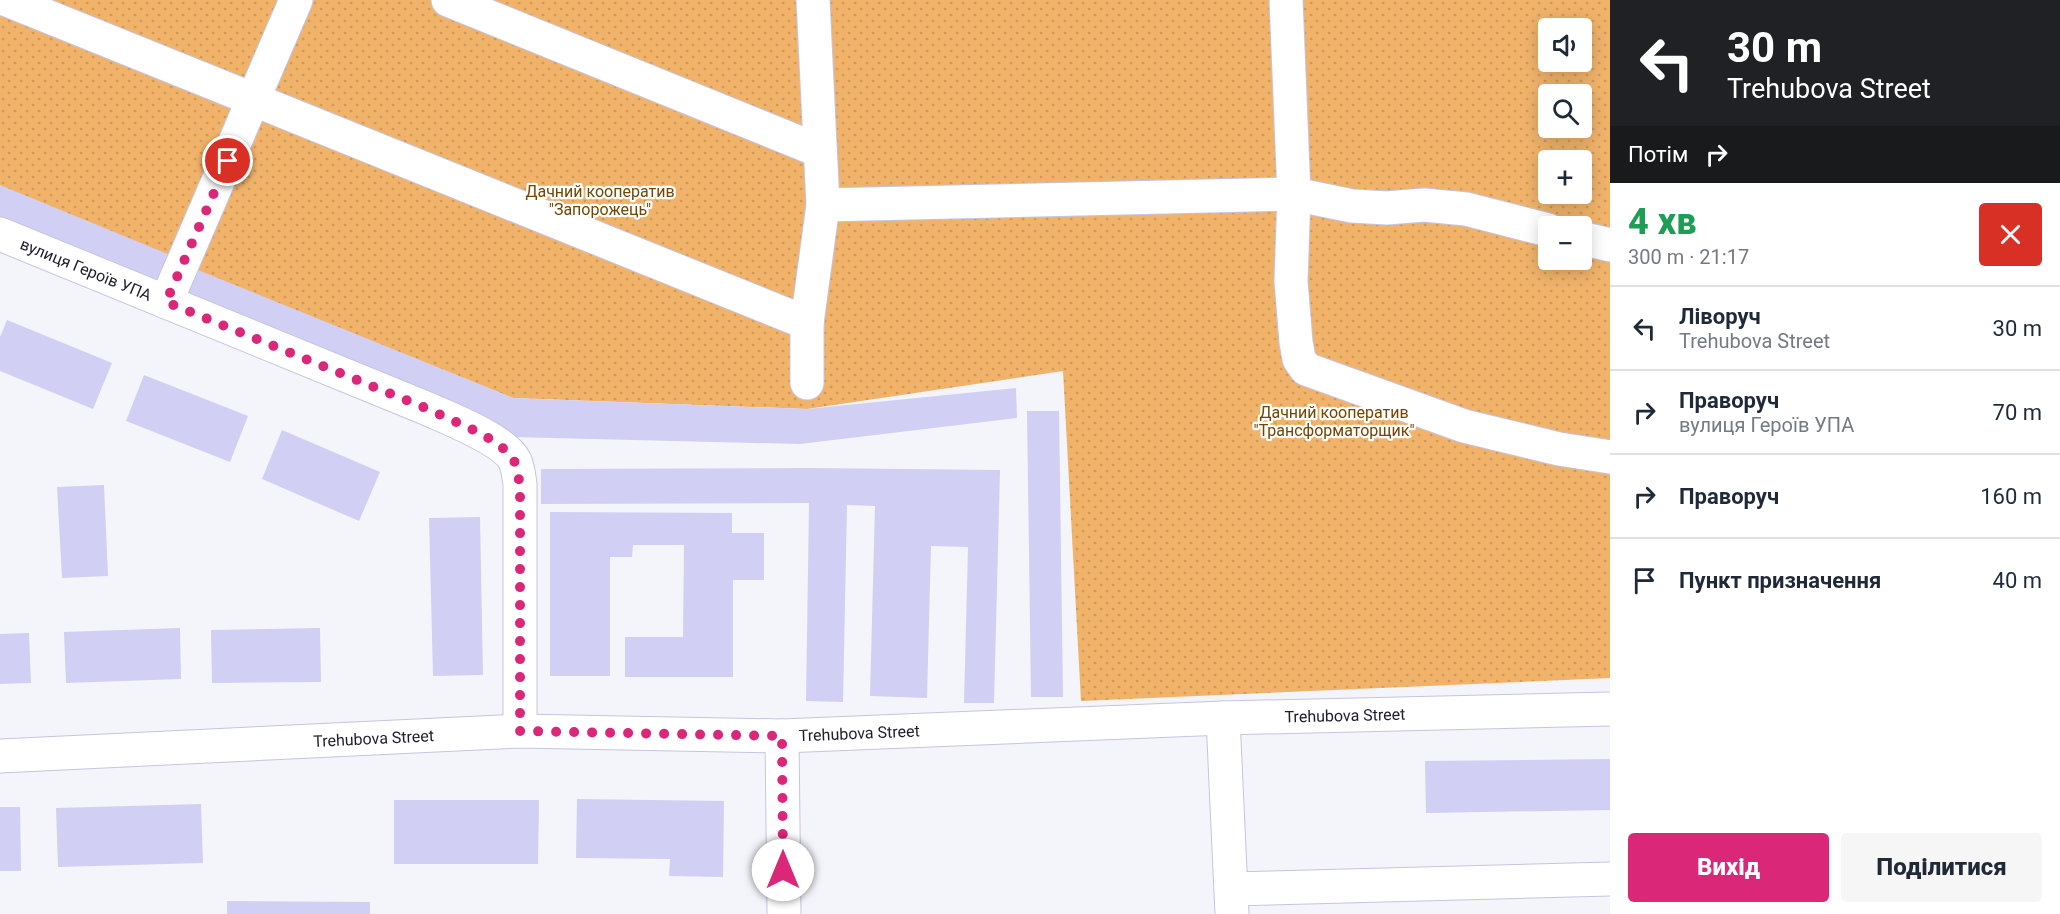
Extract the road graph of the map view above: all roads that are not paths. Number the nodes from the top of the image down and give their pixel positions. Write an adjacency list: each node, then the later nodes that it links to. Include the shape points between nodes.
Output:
1 (7, 0): 6 (street)
2 (296, 0): 6 (street)
3 (448, 0): 7 (street)
4 (813, 0): 7 (street)
5 (1286, 0): 8 (street)
6 (254, 100): 14 (street); 15 (street)
7 (820, 151): 9 (street)
8 (1294, 194): 9 (street); 10 (street, via 1352,206 1466,209); 17 (street, via 1291,281 1296,342 1299,359 1306,369 1464,426)
9 (823, 205): 15 (street)
10 (1538, 227)
11 (0, 234): 14 (street, вулиця Героїв УПА)
12 (1592, 241): 13 (street)
13 (1610, 245)
14 (166, 302): 20 (street, вулиця Героїв УПА, via 428,409 500,445 514,460 520,484)
15 (807, 323): 16 (street)
16 (807, 383)
17 (1610, 457)
18 (1610, 709): 19 (street, Trehubova Street)
19 (1223, 718): 21 (street, Trehubova Street); 24 (street)
20 (520, 731): 21 (street, Trehubova Street); 22 (street, Trehubova Street)
21 (782, 736): 25 (street)
22 (0, 756)
23 (1610, 879): 24 (street)
24 (1232, 901)
25 (784, 914)

